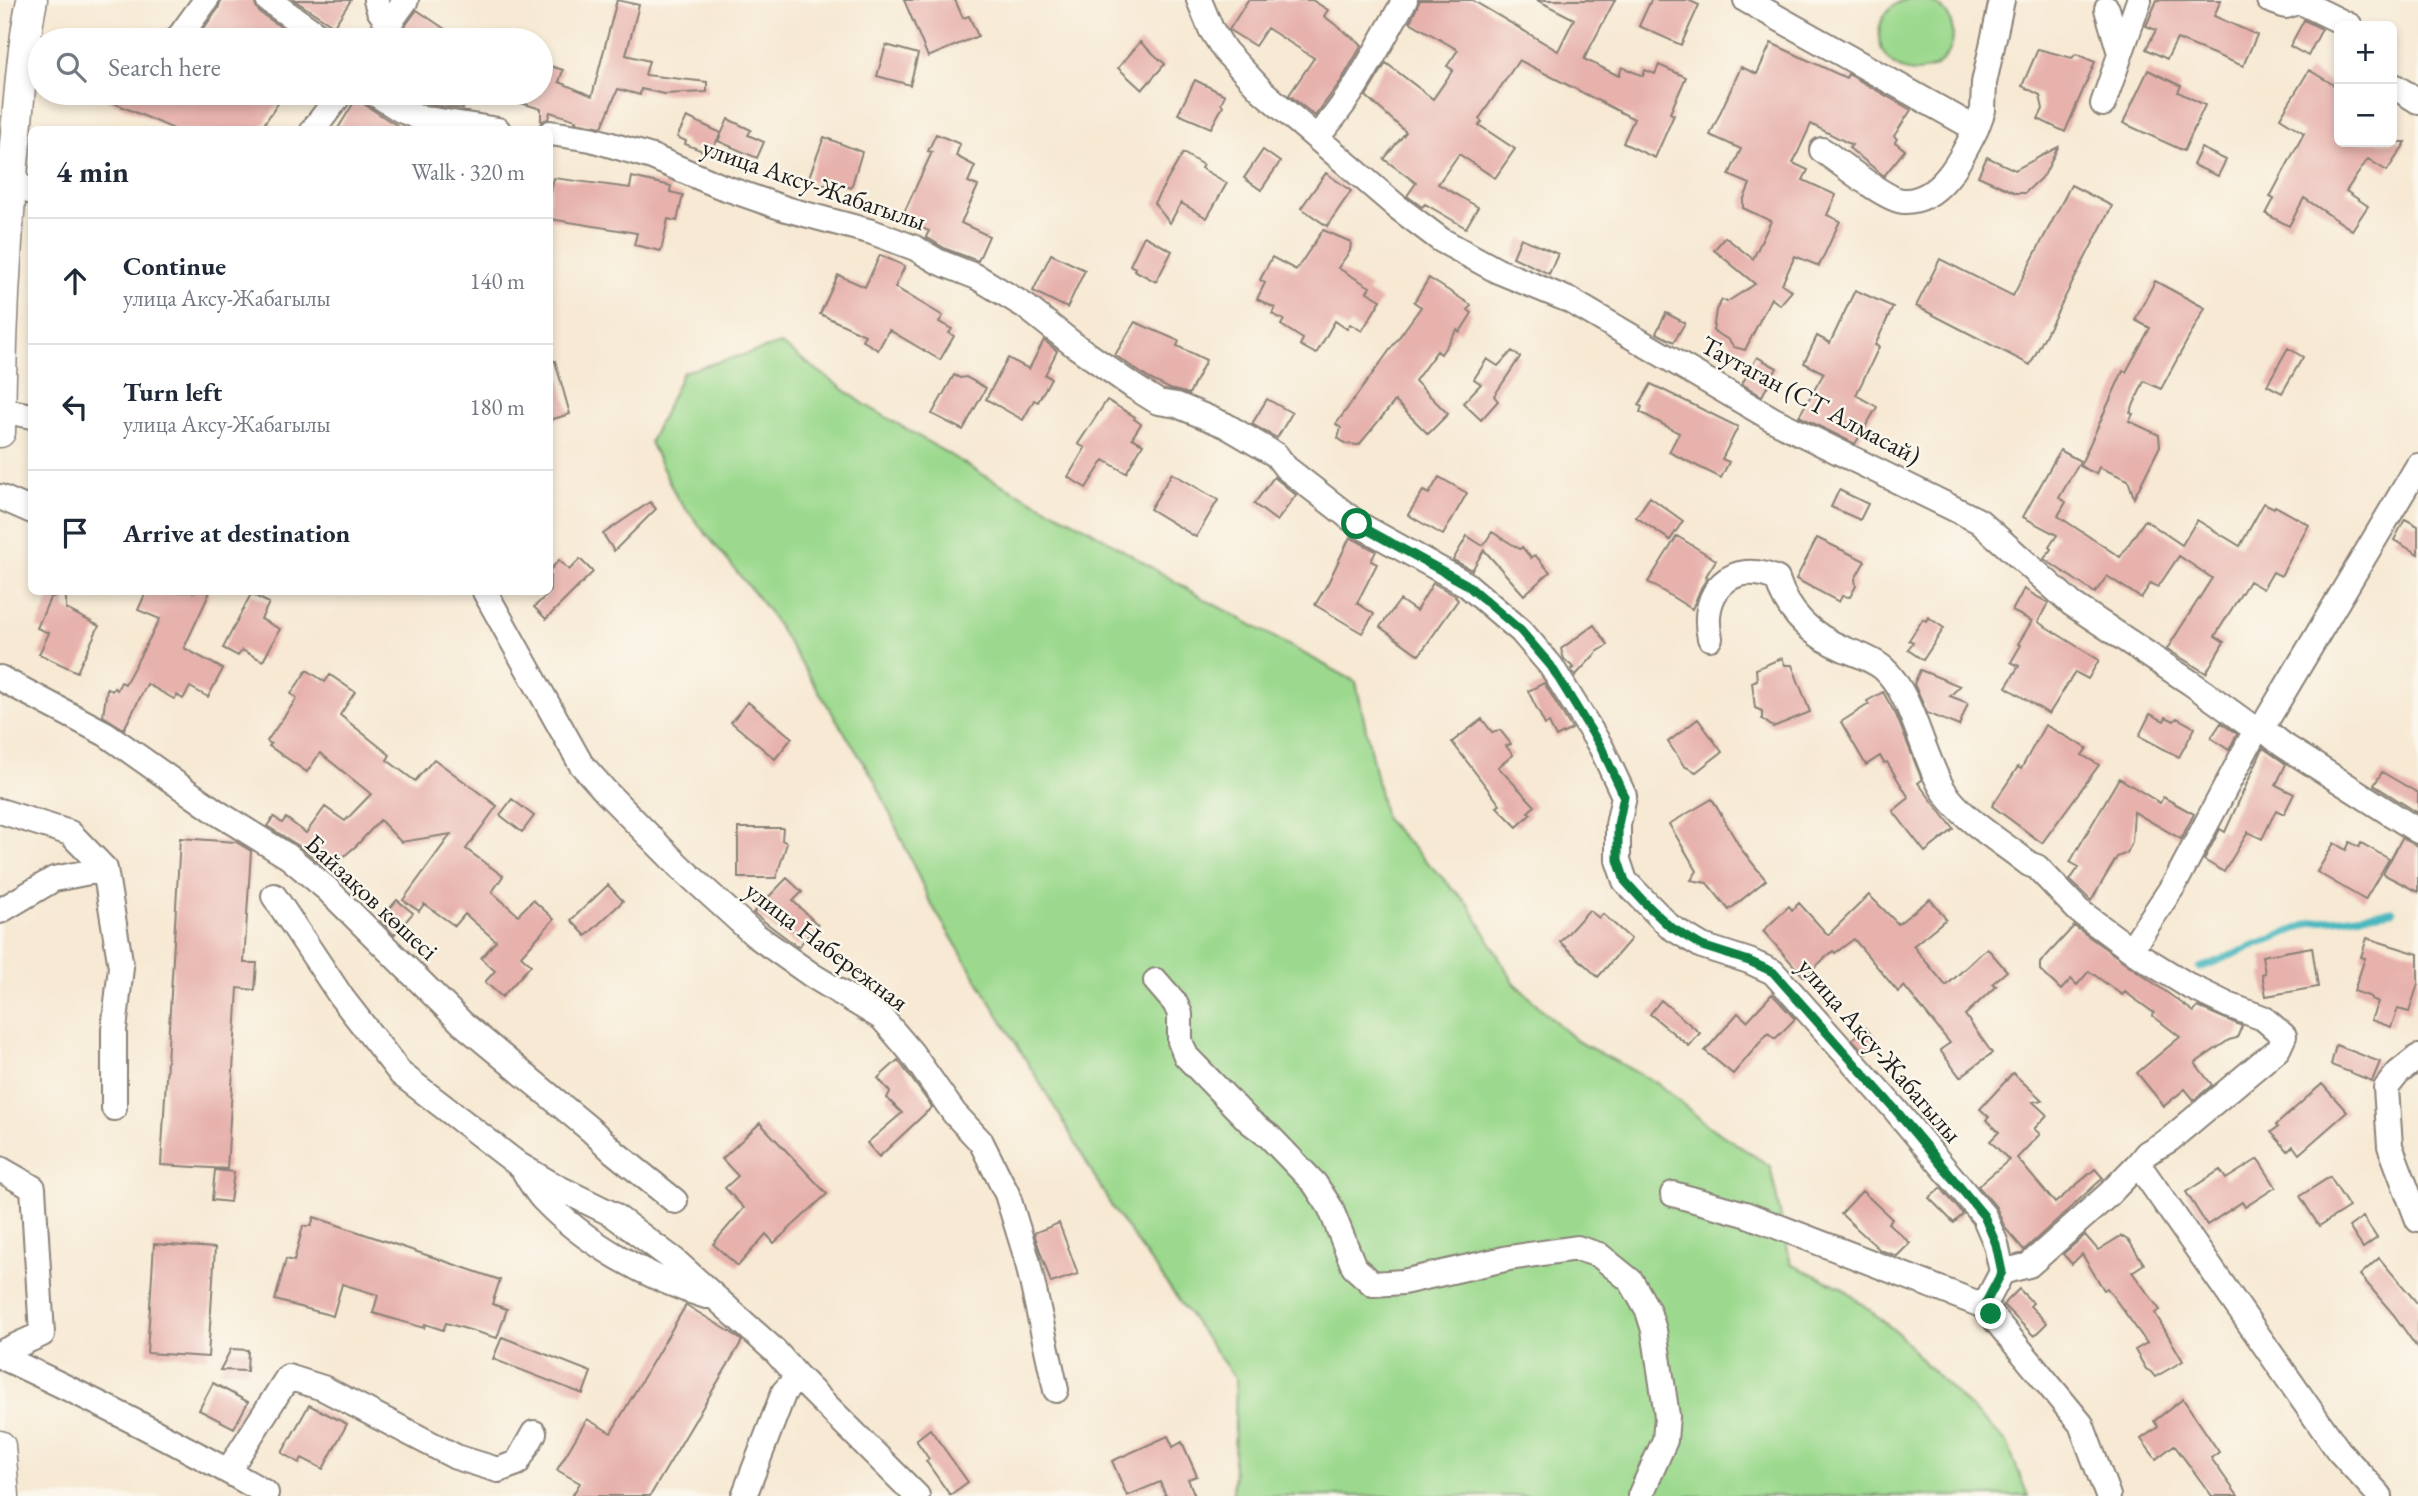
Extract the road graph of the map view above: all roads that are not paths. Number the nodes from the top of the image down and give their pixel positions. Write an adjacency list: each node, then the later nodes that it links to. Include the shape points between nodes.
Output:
1 (32, 0): 31 (main road, via 26,30)
2 (206, 0): 15 (street)
3 (268, 0): 16 (street)
4 (376, 0): 17 (street)
5 (406, 0): 18 (street)
6 (1199, 0): 29 (street, Таутаган (СТ Алмасай), via 1224,51)
7 (1405, 0): 29 (street, via 1359,79)
8 (1746, 0): 27 (street)
9 (2002, 0): 27 (street)
10 (2139, 0): 19 (street)
11 (2269, 0): 12 (street, via 2286,6)
12 (2299, 1): 14 (street)
13 (2113, 3): 19 (street)
14 (2340, 21)
15 (186, 28)
16 (308, 28)
17 (382, 28)
18 (386, 28)
19 (2120, 53): 22 (street)
20 (2397, 88): 21 (street)
21 (2418, 101)
22 (2103, 104)
23 (332, 105): 25 (street)
24 (393, 105): 26 (street, via 421,118)
25 (316, 126)
26 (472, 126)
27 (1976, 129): 30 (street, via 1942,183 1922,197 1902,201)
28 (553, 133): 56 (street, улица Аксу-Жабагылы, via 652,157 799,214 872,232 977,277 1025,306 1133,387 1158,402 1225,425 1276,455 1357,524 1466,584 1521,631 1551,666 1601,747 1624,796 1618,860 1625,881 1669,926 1702,946 1773,972 1984,1216)
29 (1316, 137): 41 (street, Таутаган (СТ Алмасай), via 1441,240 1498,271 1571,301 1774,421 1979,521 2072,604)
30 (1822, 150)
31 (21, 187): 32 (main road, via 2,344)
32 (0, 411): 33 (street); 34 (main road)
33 (28, 415)
34 (0, 432)
35 (2418, 466): 41 (street)
36 (0, 497): 37 (street)
37 (28, 509)
38 (487, 595): 60 (street, улица Набережная, via 581,764 606,792 755,935 882,1018 981,1142 1007,1194 1027,1259)
39 (1710, 639): 47 (street, via 1707,618 1714,590 1747,572 1777,579 1792,612 1811,631 1883,668 1905,703 1945,792 1961,812 2037,867 2079,911)
40 (0, 678): 54 (street, Байзақов көшесі, via 106,734 289,857 462,1023)
41 (2259, 729): 43 (street, Таутаган (СТ Алмасай)); 47 (street, via 2175,883)
42 (0, 811): 44 (street, via 70,833)
43 (2418, 831)
44 (105, 869): 46 (street, via 54,879); 50 (street, via 121,967 114,1030)
45 (274, 896): 59 (street, via 342,998 401,1074 519,1165 612,1214 674,1260 775,1351)
46 (0, 911)
47 (2132, 949): 51 (street, via 2189,986 2263,1018 2284,1036 2278,1049)
48 (1156, 981): 69 (street, via 1180,1014 1186,1056 1315,1184 1330,1207 1354,1267 1373,1284 1577,1248 1598,1255 1631,1281 1654,1330 1667,1416 1665,1440)
49 (2418, 1057): 55 (street, via 2386,1088 2390,1146)
50 (114, 1108)
51 (2138, 1164): 56 (street, via 2029,1265); 71 (street, via 2338,1450)
52 (0, 1169): 58 (street, via 33,1188 42,1334)
53 (1673, 1194): 57 (street, via 1745,1214)
54 (675, 1200)
55 (2418, 1220)
56 (2002, 1272): 57 (street)
57 (1984, 1306): 70 (street, via 2081,1424)
58 (0, 1354): 64 (street)
59 (797, 1377): 65 (street, via 784,1392); 68 (street)
60 (1056, 1390)
61 (534, 1433): 64 (street, via 517,1463 498,1470 456,1457 323,1388 288,1377)
62 (0, 1446): 63 (main road)
63 (0, 1460): 67 (main road)
64 (228, 1471): 66 (street)
65 (745, 1493)
66 (266, 1495)
67 (4, 1496)
68 (917, 1496)
69 (1640, 1496)
70 (2108, 1496)
71 (2380, 1496)

